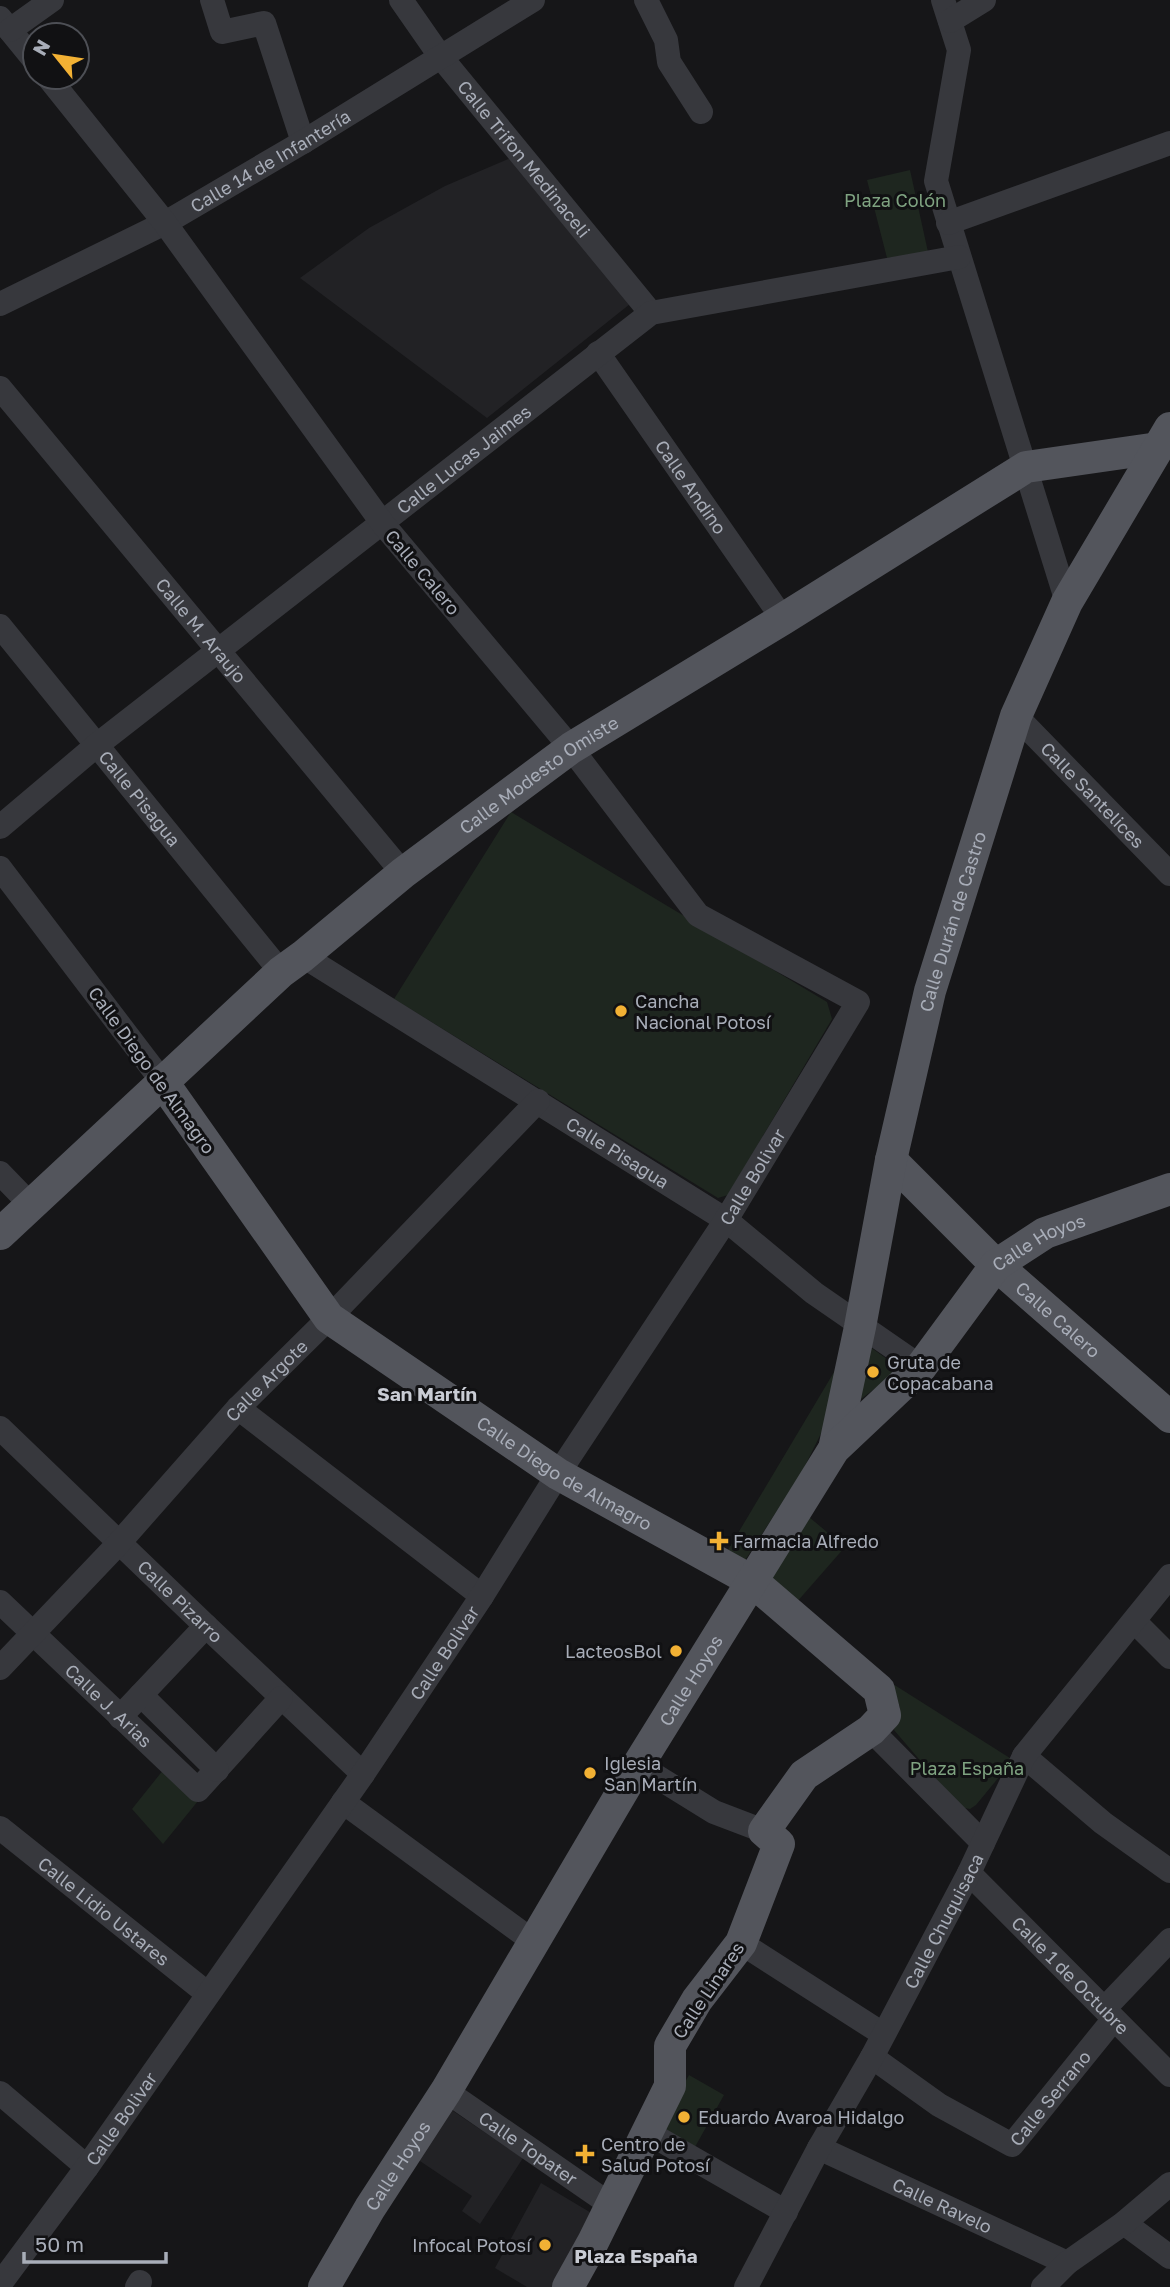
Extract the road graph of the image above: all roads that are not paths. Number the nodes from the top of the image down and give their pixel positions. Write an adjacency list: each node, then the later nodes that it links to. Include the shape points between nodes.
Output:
1 (52, 0): 8 (street)
2 (212, 0): 13 (street, via 222,32 264,23)
3 (401, 0): 10 (street, Calle Trifon Medinaceli)
4 (533, 0): 10 (street, Calle 14 de Infantería)
5 (646, 0): 12 (street, via 666,40 669,62)
6 (984, 0): 7 (street)
7 (946, 11): 16 (street, via 959,50 936,181)
8 (5, 24): 9 (street)
9 (21, 44)
10 (440, 56): 13 (street, Calle 14 de Infantería); 19 (street, Calle Trifon Medinaceli)
11 (59, 91): 15 (street, Calle Calero)
12 (701, 112)
13 (303, 142): 15 (street, Calle 14 de Infantería)
14 (1170, 143): 16 (street)
15 (165, 223): 18 (street, Calle 14 de Infantería); 24 (street, Calle Calero)
16 (948, 223): 17 (street)
17 (959, 257): 19 (street, Calle Lucas Jaimes); 23 (street)
18 (0, 304)
19 (651, 313): 20 (street, Calle Lucas Jaimes)
20 (598, 353): 24 (street, Calle Lucas Jaimes); 26 (street, Calle Andino)
21 (0, 388): 28 (street, Calle M. Araujo)
22 (1164, 438): 23 (main road, Calle Modesto Omiste); 25 (main road, Calle Durán de Castro)
23 (1026, 467): 25 (street); 26 (main road, Calle Modesto Omiste)
24 (383, 524): 28 (street, Calle Lucas Jaimes); 31 (street, Calle Calero)
25 (1067, 601): 29 (main road, Calle Durán de Castro)
26 (783, 619): 31 (main road, Calle Modesto Omiste)
27 (0, 626): 30 (street, Calle Pisagua)
28 (219, 650): 30 (street, Calle Lucas Jaimes); 34 (street, Calle M. Araujo)
29 (1016, 716): 35 (street, Calle Santelices); 40 (main road, Calle Durán de Castro, via 930,991)
30 (97, 745): 32 (street, Calle Lucas Jaimes); 36 (street, Calle Pisagua)
31 (571, 748): 34 (main road, Calle Modesto Omiste); 37 (street, Calle Calero, via 698,915)
32 (0, 827)
33 (0, 868): 38 (street, Calle Diego de Almagro)
34 (403, 873): 36 (main road, Calle Modesto Omiste)
35 (1170, 874)
36 (292, 964): 38 (main road, Calle Modesto Omiste); 39 (street, Calle Pisagua)
37 (858, 1002): 44 (street, Calle Bolivar)
38 (162, 1081): 43 (main road, Calle Modesto Omiste); 47 (main road, Calle Diego de Almagro)
39 (538, 1101): 44 (street, Calle Pisagua); 47 (street, Calle Argote)
40 (891, 1160): 46 (main road, Calle Calero); 48 (main road, Calle Durán de Castro)
41 (0, 1173): 43 (street)
42 (1170, 1189): 46 (main road, Calle Hoyos, via 1045,1233)
43 (30, 1205): 45 (main road, Calle Modesto Omiste)
44 (726, 1220): 48 (street, Calle Pisagua); 54 (street, Calle Bolivar)
45 (0, 1234)
46 (996, 1265): 49 (main road, Calle Hoyos); 51 (main road, Calle Calero)
47 (329, 1318): 50 (street, Calle Argote); 54 (main road, Calle Diego de Almagro)
48 (860, 1327): 49 (street, Calle Pisagua); 53 (main road, Calle Durán de Castro)
49 (920, 1367): 53 (main road, Calle Hoyos)
50 (238, 1408): 55 (street, Calle Argote); 58 (street)
51 (1170, 1417)
52 (0, 1428): 55 (street, Calle Pizarro)
53 (834, 1449): 57 (main road, Calle Hoyos)
54 (558, 1474): 57 (main road, Calle Diego de Almagro); 58 (street, Calle Bolivar)
55 (119, 1542): 61 (street, Calle Pizarro); 62 (street, Calle Argote)
56 (1170, 1576): 60 (street, Calle Chuquisaca)
57 (752, 1581): 68 (main road, Calle Diego de Almagro, via 879,1690 885,1715); 70 (main road, Calle Hoyos)
58 (482, 1596): 72 (street, Calle Bolivar)
59 (0, 1602): 62 (street, Calle J. Arias)
60 (1135, 1622): 63 (street); 69 (street, Calle Chuquisaca)
61 (206, 1626): 65 (street); 66 (street, Calle Pizarro)
62 (33, 1634): 64 (street, Calle Argote); 67 (street, Calle J. Arias)
63 (1170, 1657)
64 (0, 1668)
65 (141, 1695): 67 (street); 71 (street, Calle J. Arias)
66 (281, 1698): 71 (street, Calle J. Arias); 72 (street, Calle Pizarro)
67 (120, 1717): 71 (street, Calle J. Arias, via 198,1790)
68 (871, 1730): 75 (main road, via 804,1775); 76 (street)
69 (1024, 1756): 76 (street, Calle Chuquisaca); 77 (street, via 1103,1824)
70 (638, 1765): 75 (street, via 714,1812); 80 (main road, Calle Hoyos)
71 (217, 1770)
72 (363, 1774): 73 (street, Calle Bolivar)
73 (342, 1802): 80 (street); 82 (street, Calle Bolivar)
74 (0, 1828): 82 (street, Calle Lidio Ustares)
75 (764, 1831): 81 (main road, Calle Linares, via 779,1844)
76 (983, 1843): 78 (street, Calle Chuquisaca)
77 (1170, 1871)
78 (969, 1873): 83 (street, Calle 1 de Octubre); 84 (street, Calle Chuquisaca)
79 (1170, 1940): 83 (street, Calle Serrano)
80 (534, 1942): 87 (main road, Calle Hoyos)
81 (741, 1943): 84 (street); 89 (main road, Calle Linares, via 697,2000 670,2046 670,2086)
82 (208, 1994): 91 (street, Calle Bolivar)
83 (1109, 2014): 85 (street, Calle Serrano, via 1012,2146 939,2105); 86 (street, Calle 1 de Octubre)
84 (883, 2034): 85 (street, Calle Chuquisaca)
85 (872, 2057): 90 (street, Calle Chuquisaca)
86 (1170, 2075)
87 (446, 2091): 93 (street, Calle Topater); 99 (main road, Calle Hoyos)
88 (0, 2093): 91 (street)
89 (647, 2132): 93 (main road, Calle Linares); 94 (street)
90 (819, 2148): 94 (street, Calle Chuquisaca); 97 (street, Calle Ravelo)
91 (87, 2167): 98 (street, Calle Bolivar)
92 (1170, 2184): 95 (street)
93 (611, 2205): 100 (main road, Calle Linares)
94 (786, 2212): 101 (street, Calle Chuquisaca)
95 (1125, 2223): 96 (street); 97 (street)
96 (1170, 2258)
97 (1067, 2263): 102 (street)
98 (0, 2284)
99 (324, 2287)
100 (568, 2287)
101 (746, 2287)
102 (1043, 2287)

